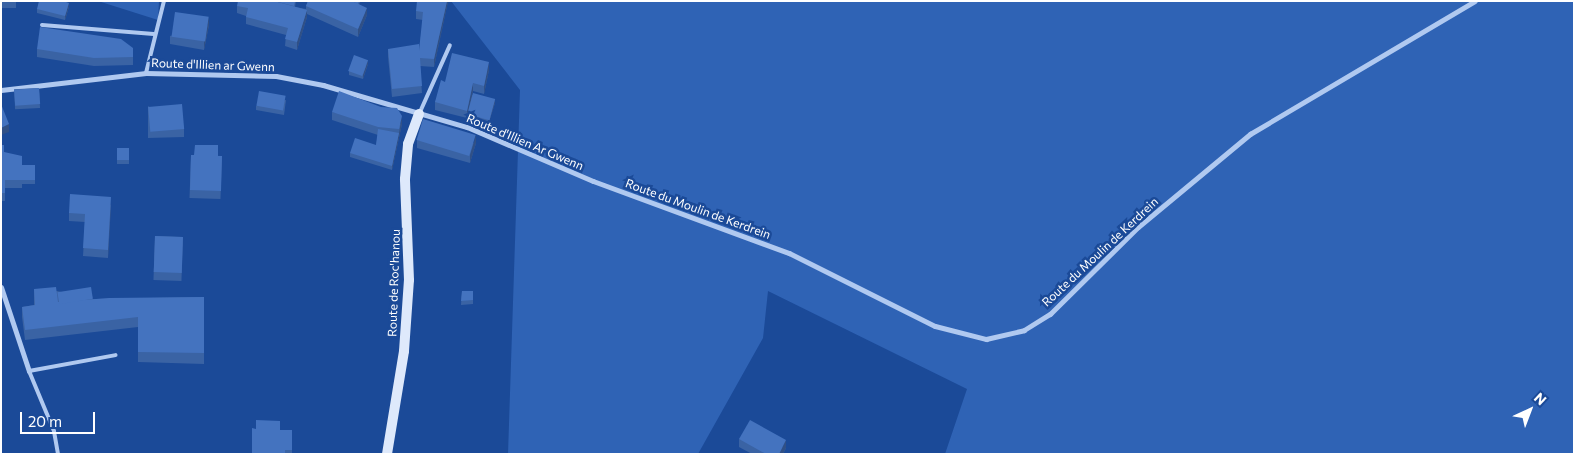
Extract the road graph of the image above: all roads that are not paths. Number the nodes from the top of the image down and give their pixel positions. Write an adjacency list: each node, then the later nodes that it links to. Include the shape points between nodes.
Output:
1 (164, 1): 4 (lane)
2 (1475, 1): 9 (street, Route du Moulin de Kerdrein, via 1250,134 1138,226 1050,314 1024,330 986,339 936,326 789,253)
3 (42, 25): 4 (lane)
4 (154, 34): 6 (lane)
5 (450, 45): 8 (lane)
6 (146, 73): 7 (street, Route d'Illien ar Gwenn); 8 (street, Route d'Illien ar Gwenn, via 276,76 323,85)
7 (1, 90)
8 (419, 114): 9 (street, Route d'Illien Ar Gwenn, via 467,127); 14 (street, Route de Roc'hanou, via 408,144 405,179 409,280 404,351)
9 (593, 181)
10 (1, 287): 12 (street)
11 (116, 355): 12 (lane)
12 (29, 371): 13 (lane, via 54,431)
13 (58, 454)
14 (387, 454)

